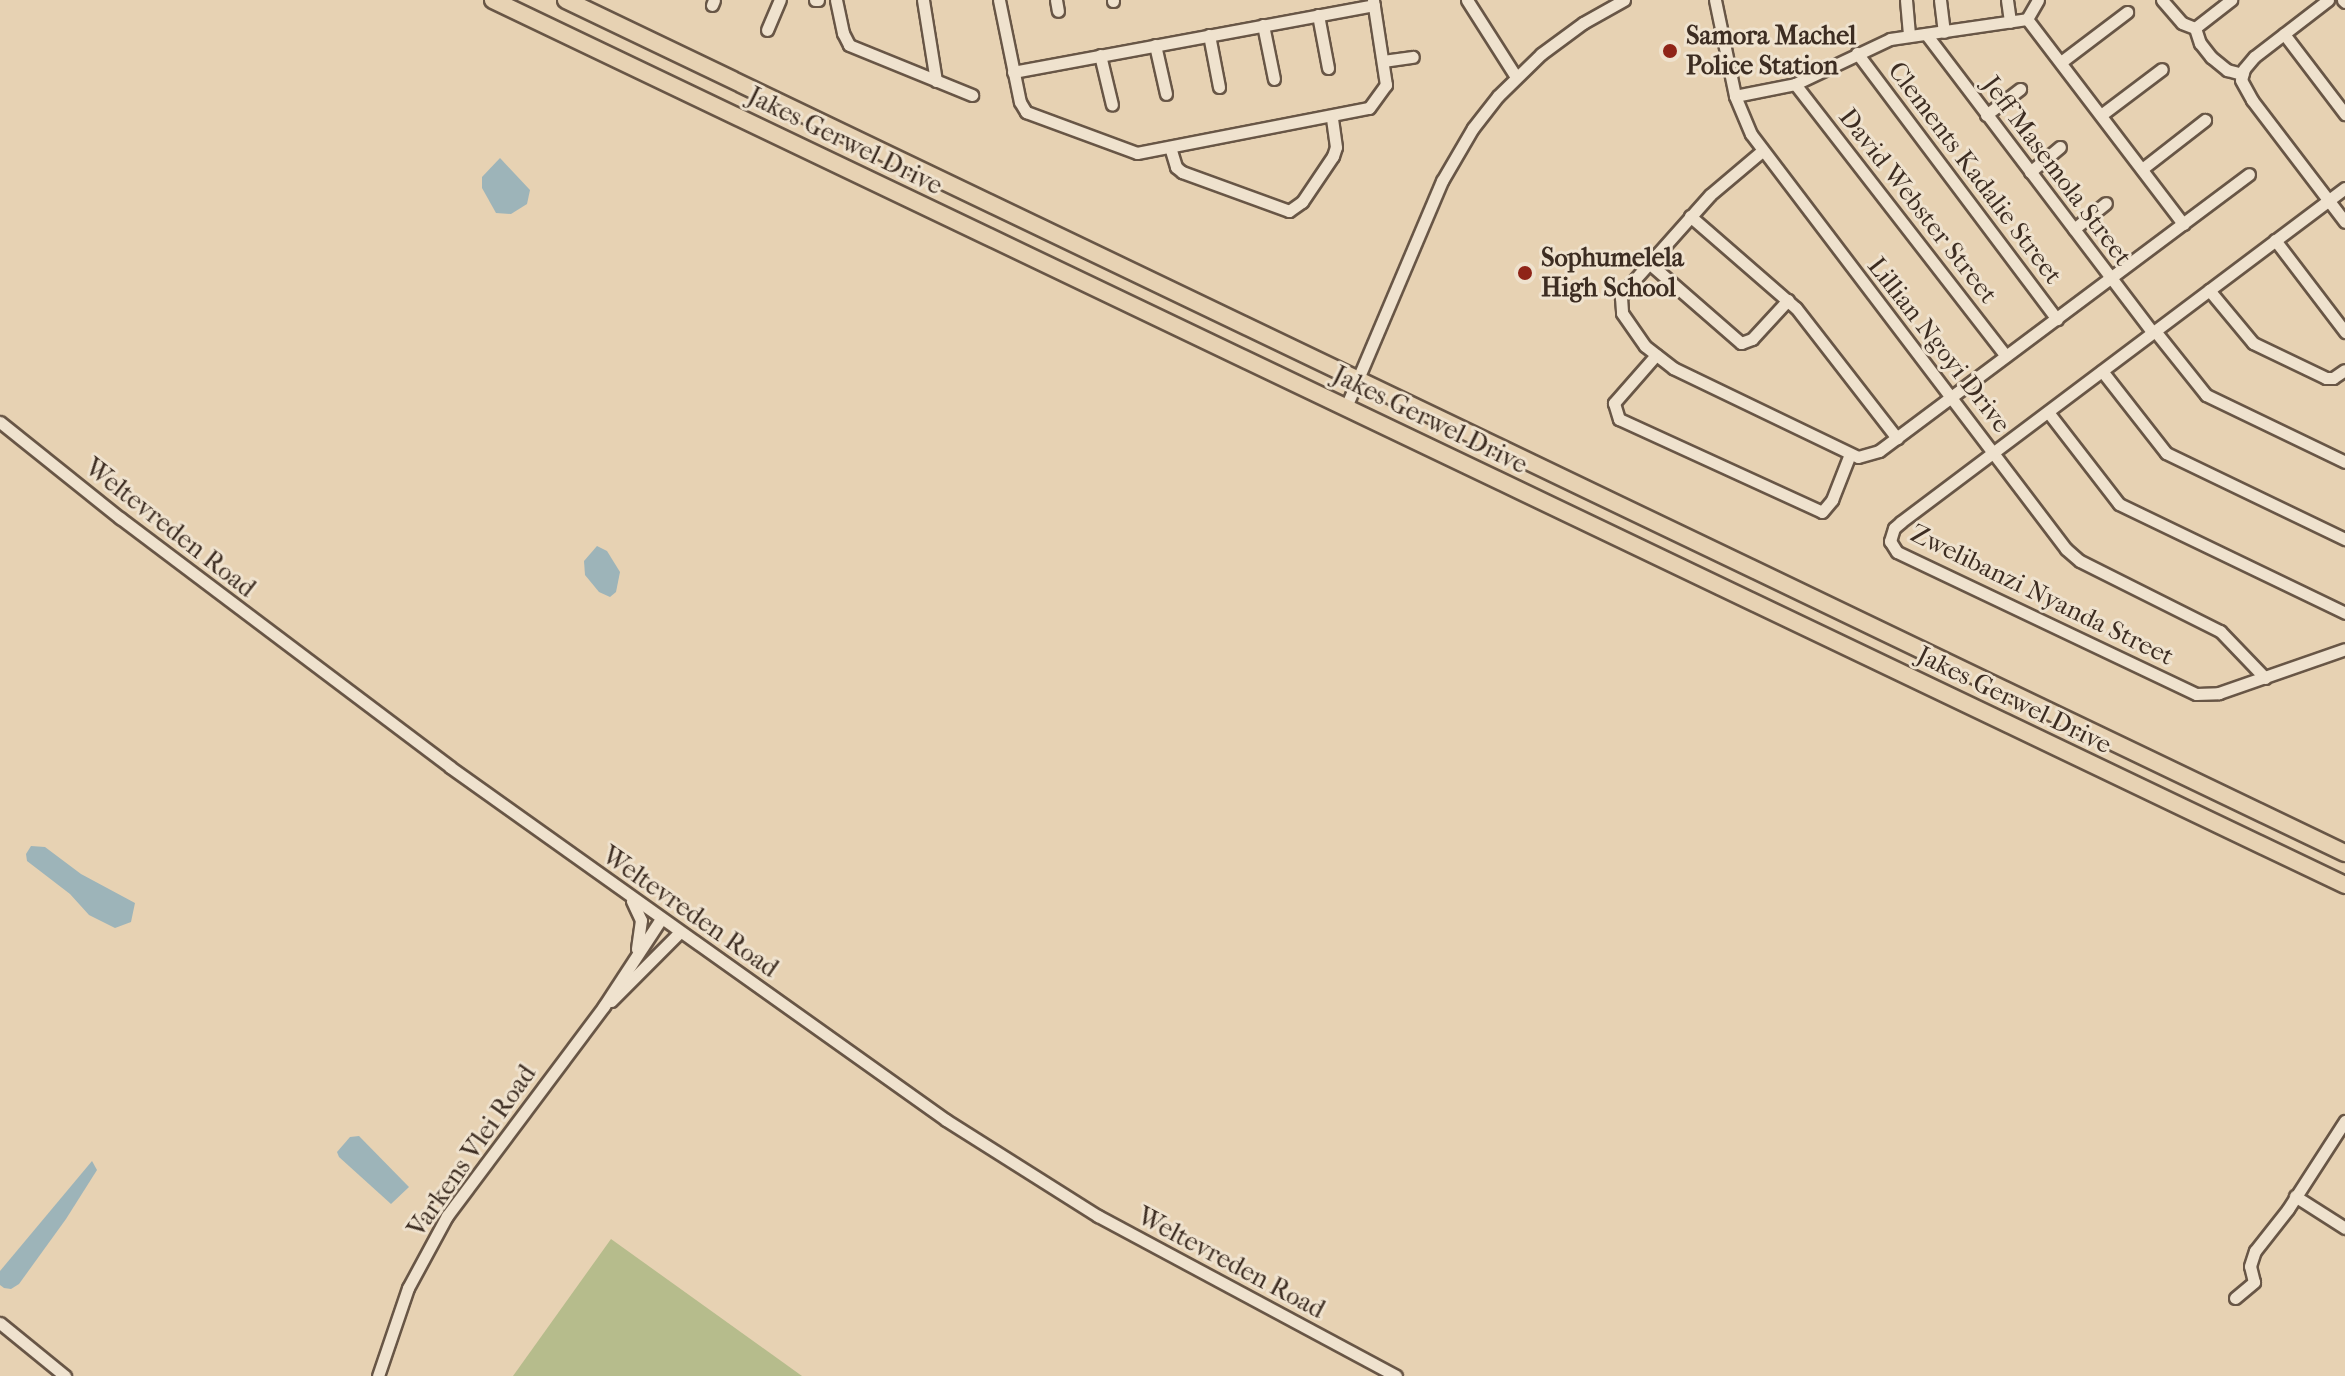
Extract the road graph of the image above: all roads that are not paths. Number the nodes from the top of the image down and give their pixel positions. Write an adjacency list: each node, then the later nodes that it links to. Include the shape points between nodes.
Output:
1 (493, 0): 84 (highway, Jakes Gerwel Drive)
2 (566, 0): 82 (highway, Jakes Gerwel Drive)
3 (780, 0): 26 (street)
4 (836, 0): 44 (street, via 849,45)
5 (923, 0): 44 (street)
6 (999, 0): 40 (street)
7 (1467, 0): 42 (street)
8 (1624, 0): 42 (street, via 1561,38)
9 (1906, 0): 31 (street)
10 (1940, 0): 27 (street)
11 (2007, 0): 23 (street)
12 (2038, 0): 22 (street)
13 (2162, 0): 25 (street, via 2182,23)
14 (2231, 0): 25 (street)
15 (2302, 0): 20 (street)
16 (2328, 0): 20 (street)
17 (1373, 2): 21 (street); 36 (street)
18 (1717, 2): 50 (street, Lillian Ngoyi Drive)
19 (2127, 12): 37 (street)
20 (2312, 12): 29 (street)
21 (1318, 15): 24 (street); 38 (street)
22 (2027, 19): 23 (street); 37 (street)
23 (2010, 22): 27 (street)
24 (1263, 25): 30 (street); 43 (street)
25 (2195, 28): 41 (street, via 2211,57)
26 (767, 30)
27 (1944, 32): 28 (street)
28 (1926, 34): 31 (street); 53 (street, Jeff Masemola Street)
29 (2284, 34): 41 (street, via 2254,57); 52 (street)
30 (1209, 35): 32 (street); 46 (street)
31 (1909, 36): 33 (street)
32 (1155, 45): 34 (street); 48 (street)
33 (1857, 53): 45 (street); 75 (street, Clements Kadalie Street)
34 (1100, 55): 40 (street); 51 (street)
35 (1413, 57): 36 (street)
36 (1383, 61): 55 (street, via 1386,85 1371,107)
37 (2061, 62): 54 (street)
38 (1328, 68)
39 (2162, 69): 54 (street)
40 (1013, 72): 57 (street, via 1021,106 1034,117 1132,153)
41 (2242, 74): 64 (street, via 2252,100)
42 (1516, 77): 82 (street, via 1473,128 1442,181)
43 (1274, 79)
44 (936, 81): 49 (street)
45 (1795, 84): 50 (street); 79 (street, David Webster Street)
46 (1219, 87)
47 (2020, 89): 53 (street)
48 (1166, 94)
49 (972, 95)
50 (1735, 96): 59 (street, Lillian Ngoyi Drive)
51 (1112, 105)
52 (2345, 114)
53 (1986, 115): 61 (street, Jeff Masemola Street)
54 (2101, 115): 60 (street)
55 (1332, 118): 57 (street); 57 (street, via 1333,156 1302,202 1289,211 1182,172)
56 (2205, 120): 60 (street)
57 (1170, 147)
58 (2060, 147): 61 (street)
59 (1762, 151): 66 (street); 83 (street, Lillian Ngoyi Drive)
60 (2142, 169): 68 (street)
61 (2030, 172): 69 (street, Jeff Masemola Street)
62 (2249, 174): 68 (street)
63 (2345, 188): 64 (street, Lillian Ngoyi Drive)
64 (2328, 200): 67 (street); 70 (street, Lillian Ngoyi Drive)
65 (2106, 203): 69 (street)
66 (1690, 216): 71 (street); 74 (street)
67 (2345, 222)
68 (2183, 224): 72 (street)
69 (2074, 229): 72 (street, Jeff Masemola Street)
70 (2275, 240): 73 (street, Lillian Ngoyi Drive); 77 (street)
71 (1649, 263): 74 (street, via 1741,343 1752,339); 78 (street, via 1620,305 1628,326)
72 (2112, 279): 75 (street); 76 (street, Jeff Masemola Street)
73 (2209, 290): 76 (street, Lillian Ngoyi Drive); 80 (street, via 2253,343 2326,378)
74 (1788, 300): 87 (street)
75 (2057, 319): 79 (street)
76 (2154, 332): 81 (street, Lillian Ngoyi Drive); 90 (street, Jeff Masemola Street, via 2206,395)
77 (2345, 332)
78 (1656, 355): 89 (street, via 1704,385); 89 (street, via 1614,403 1619,419 1822,512)
79 (2006, 356): 83 (street)
80 (2345, 370)
81 (2102, 371): 85 (street, Lillian Ngoyi Drive); 91 (street, via 2166,453)
82 (1358, 379): 84 (street); 95 (highway, Jakes Gerwel Drive)
83 (1952, 398): 87 (street); 88 (street, Lillian Ngoyi Drive)
84 (1346, 407): 96 (highway, Jakes Gerwel Drive)
85 (2048, 412): 88 (street, Lillian Ngoyi Drive); 92 (street, via 2119,504)
86 (0, 422): 97 (street, Weltevreden Road, via 248,616)
87 (1897, 438): 89 (street, via 1873,455)
88 (1994, 453): 94 (street, via 2073,556 2220,631); 94 (street, Zwelibanzi Nyanda Street, via 1894,528 1891,546 2196,694 2219,693)
89 (1850, 454)
90 (2345, 462)
91 (2345, 539)
92 (2345, 613)
93 (2345, 649): 94 (street)
94 (2265, 678)
95 (2345, 853)
96 (2345, 885)
97 (629, 896): 98 (street, Weltevreden Road); 100 (street, via 642,927)
98 (661, 919): 99 (street, Weltevreden Road); 100 (street, Varkens Vlei Road)
99 (680, 932): 101 (street, Varkens Vlei Road); 109 (street, Weltevreden Road, via 1061,1195)
100 (634, 961): 101 (street, Varkens Vlei Road)
101 (604, 1006): 108 (street, Varkens Vlei Road, via 447,1216 408,1288)
102 (2345, 1121): 103 (street)
103 (2295, 1196): 104 (street); 105 (street, via 2252,1258 2254,1282)
104 (2345, 1228)
105 (2235, 1298)
106 (0, 1323): 107 (street)
107 (65, 1376)
108 (378, 1376)
109 (1396, 1376)

